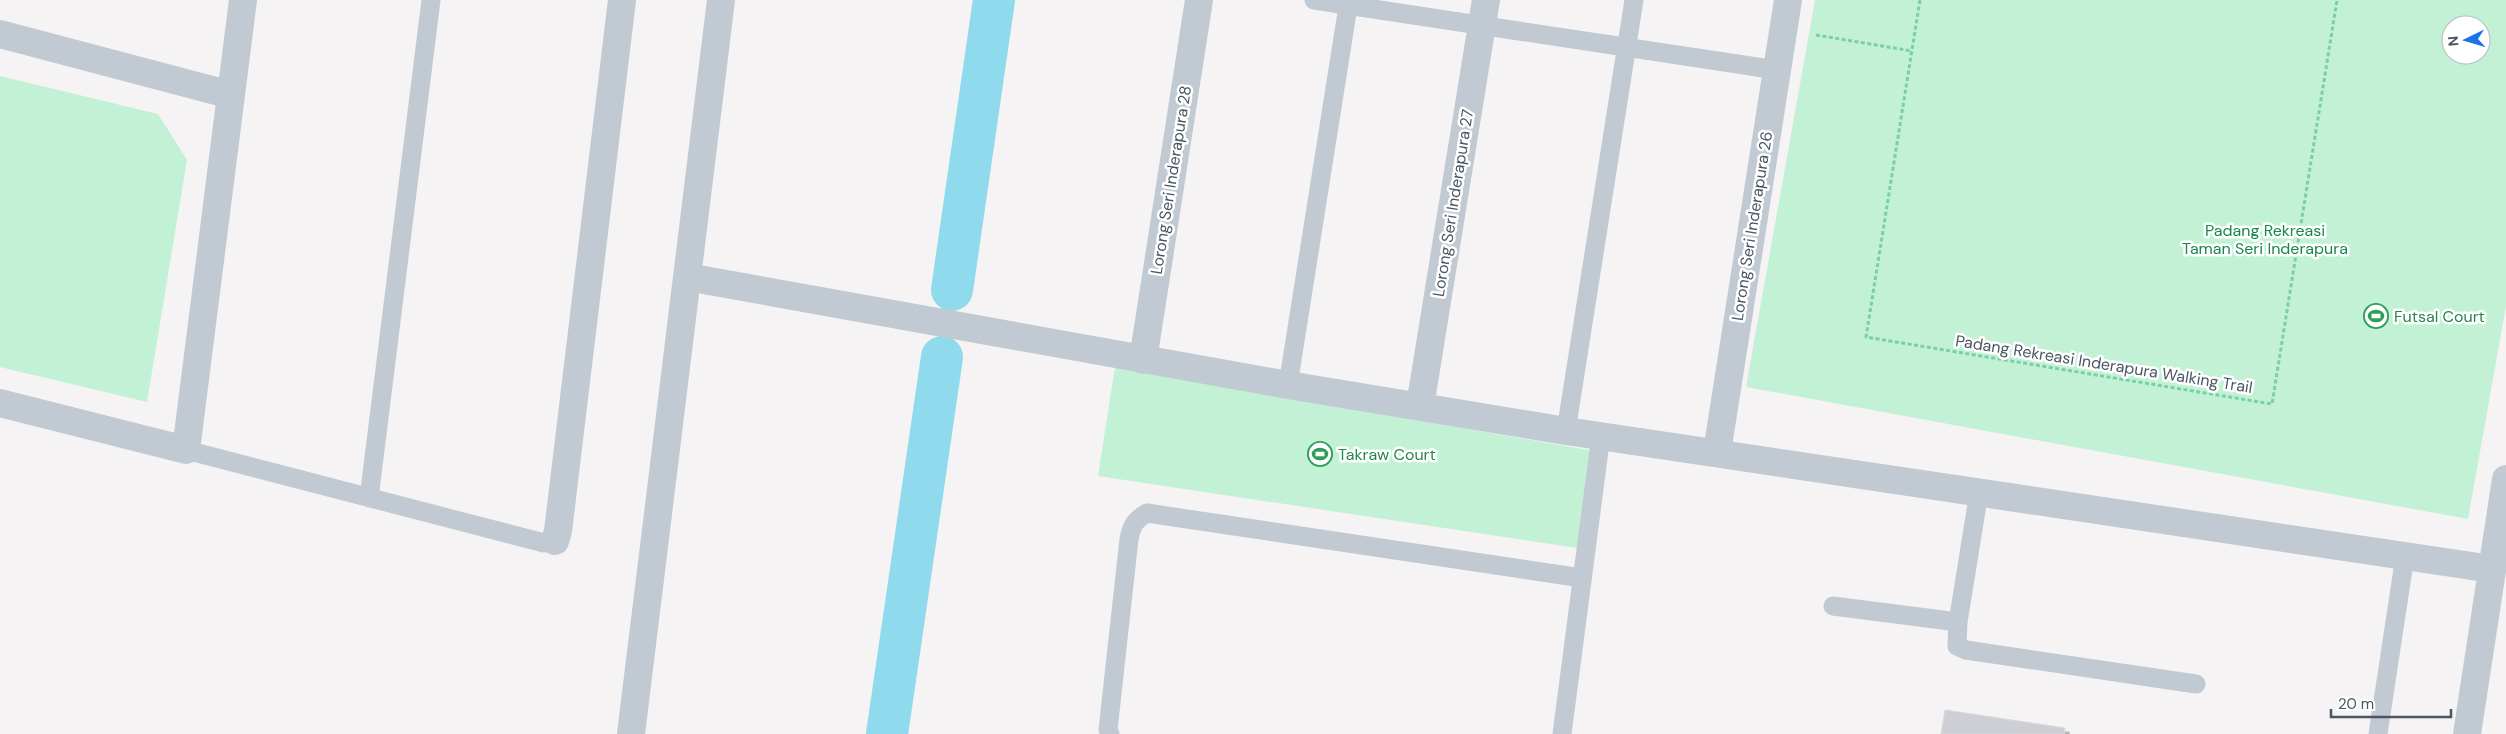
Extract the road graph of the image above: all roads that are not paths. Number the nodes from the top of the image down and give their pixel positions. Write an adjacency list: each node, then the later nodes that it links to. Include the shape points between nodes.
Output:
1 (242, 0): 14 (street)
2 (431, 0): 26 (lane)
3 (622, 0): 27 (street)
4 (722, 0): 15 (street)
5 (1198, 0): 16 (street, Lorong Seri Inderapura 28)
6 (1314, 0): 9 (lane)
7 (1634, 0): 12 (lane)
8 (1788, 0): 13 (street, Lorong Seri Inderapura 26)
9 (1348, 2): 10 (lane); 17 (lane)
10 (1484, 13): 12 (lane); 19 (street, Lorong Seri Inderapura 27)
11 (0, 34): 14 (street)
12 (1627, 48): 13 (lane); 20 (lane)
13 (1777, 70): 23 (street, Lorong Seri Inderapura 26)
14 (231, 95): 22 (street)
15 (687, 277): 16 (street); 34 (street)
16 (1142, 360): 17 (street)
17 (1288, 385): 19 (street)
18 (0, 403): 22 (street)
19 (1420, 406): 20 (street)
20 (1566, 430): 21 (street)
21 (1601, 435): 23 (street); 30 (lane)
22 (186, 450): 26 (lane)
23 (1717, 452): 25 (street)
24 (2506, 479): 29 (street)
25 (1979, 492): 28 (street); 32 (lane)
26 (370, 498): 27 (lane, via 544,543)
27 (555, 541)
28 (2405, 556): 29 (street); 37 (lane)
29 (2492, 569): 38 (street)
30 (1582, 578): 35 (lane, via 1147,514 1136,520 1129,538); 36 (lane)
31 (1833, 606): 32 (lane)
32 (1958, 622): 33 (lane, via 1957,646 1966,650)
33 (2196, 684)
34 (631, 734)
35 (1110, 734)
36 (1562, 734)
37 (2378, 734)
38 (2467, 734)

